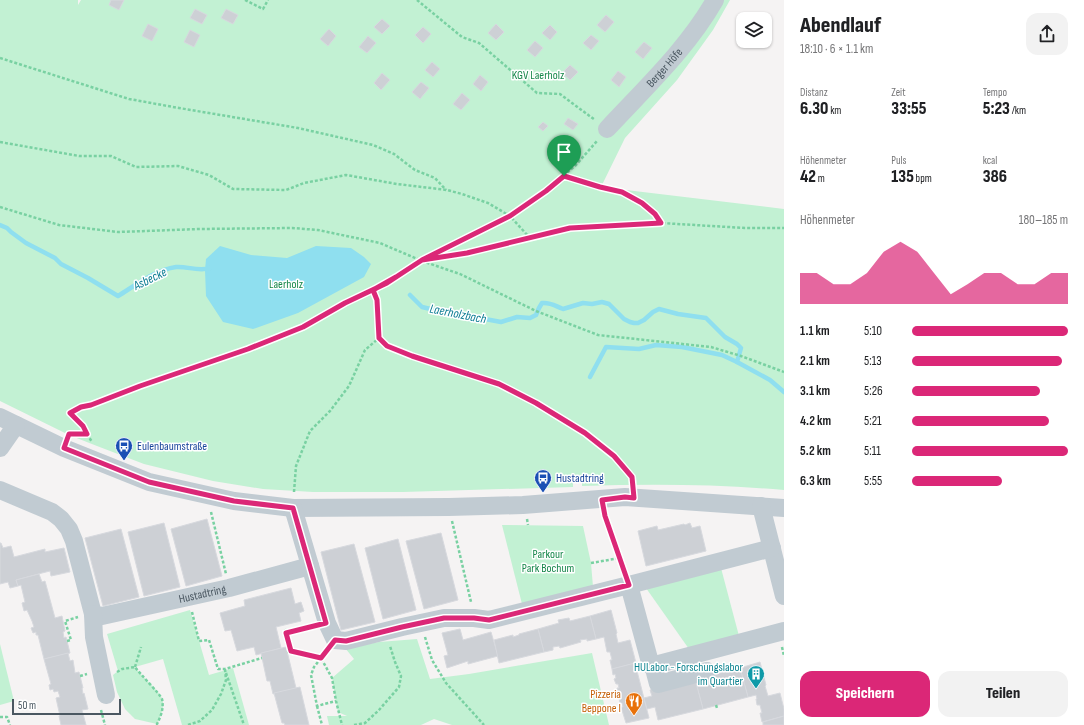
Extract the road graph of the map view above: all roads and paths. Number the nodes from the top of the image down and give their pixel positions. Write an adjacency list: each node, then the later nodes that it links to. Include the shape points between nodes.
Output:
1 (245, 0): 2 (path, via 263,9)
2 (268, 0)
3 (417, 0): 6 (path, via 462,38 479,43 537,93 560,94)
4 (715, 0): 6 (street, Berger Höfe, via 683,47)
5 (0, 58): 9 (path, via 129,99 298,128 373,145 394,154 414,170 435,178)
6 (607, 129): 8 (path)
7 (0, 142): 9 (path, via 79,156 111,156 136,167 178,166 209,175 233,188 286,190 304,183 346,176)
8 (564, 176): 11 (path); 12 (path, via 622,192 642,203)
9 (447, 190): 11 (path, via 488,203)
10 (0, 207): 15 (path, via 59,225 118,232 292,228 318,230 380,243)
11 (510, 216): 14 (path); 15 (path)
12 (661, 223): 13 (path); 14 (path, via 570,228)
13 (784, 228)
14 (529, 237): 15 (path, via 467,253)
15 (422, 260): 16 (path); 18 (path, via 460,274 538,312 598,334 711,347)
16 (373, 290): 17 (path, via 377,300); 21 (path, via 303,327 70,413)
17 (379, 338): 27 (path, via 387,346 412,356 499,384 580,429 614,456 632,477); 31 (path, via 365,350 349,386 330,411 310,431 296,466)
18 (784, 372)
19 (0, 417): 20 (street)
20 (16, 425): 23 (street); 24 (street)
21 (87, 434): 22 (path); 24 (path, via 69,434)
22 (91, 441)
23 (0, 448)
24 (64, 448): 26 (street, via 149,482)
25 (0, 490): 41 (street, via 52,512 69,529 74,541)
26 (207, 495): 31 (street); 37 (path)
27 (634, 498): 28 (street); 29 (street)
28 (602, 500): 30 (street); 34 (path)
29 (761, 506): 32 (street); 33 (street)
30 (449, 507): 31 (street); 42 (path)
31 (293, 508): 36 (street)
32 (784, 508)
33 (772, 548): 38 (street); 39 (street)
34 (620, 558): 35 (path); 38 (path)
35 (591, 563)
36 (310, 566): 41 (street, Hustadtring, via 224,589 102,616); 43 (street)
37 (226, 575)
38 (629, 585): 42 (street); 56 (street, via 651,666)
39 (784, 596)
40 (192, 612): 58 (path, via 199,641 209,640 218,669)
41 (87, 615): 50 (path, via 65,621 71,640); 60 (street)
42 (481, 619): 44 (street, via 444,618)
43 (326, 623): 48 (path); 49 (street)
44 (421, 623): 46 (street); 71 (path, via 432,660 446,683)
45 (285, 629): 48 (path)
46 (385, 631): 49 (street, via 346,641); 70 (path, via 401,676 399,687 365,723)
47 (784, 631): 56 (street)
48 (286, 633): 52 (path)
49 (335, 640): 55 (path)
50 (67, 641)
51 (141, 647): 57 (path)
52 (291, 651): 53 (path); 55 (path)
53 (287, 652)
54 (262, 658): 58 (path)
55 (321, 658): 61 (path, via 332,678); 62 (path, via 311,675)
56 (653, 665): 59 (street, via 658,684)
57 (135, 667): 60 (path, via 122,669 113,675); 65 (path, via 162,698)
58 (225, 669): 66 (path, via 226,680 212,710 200,721); 67 (path)
59 (707, 671)
60 (105, 688)
61 (336, 701): 62 (path); 69 (path)
62 (317, 706): 68 (path)
63 (0, 717): 64 (path, via 8,717)
64 (10, 725)
65 (158, 725)
66 (188, 725)
67 (244, 725)
68 (322, 725)
69 (342, 725)
70 (354, 725)
71 (484, 725)

